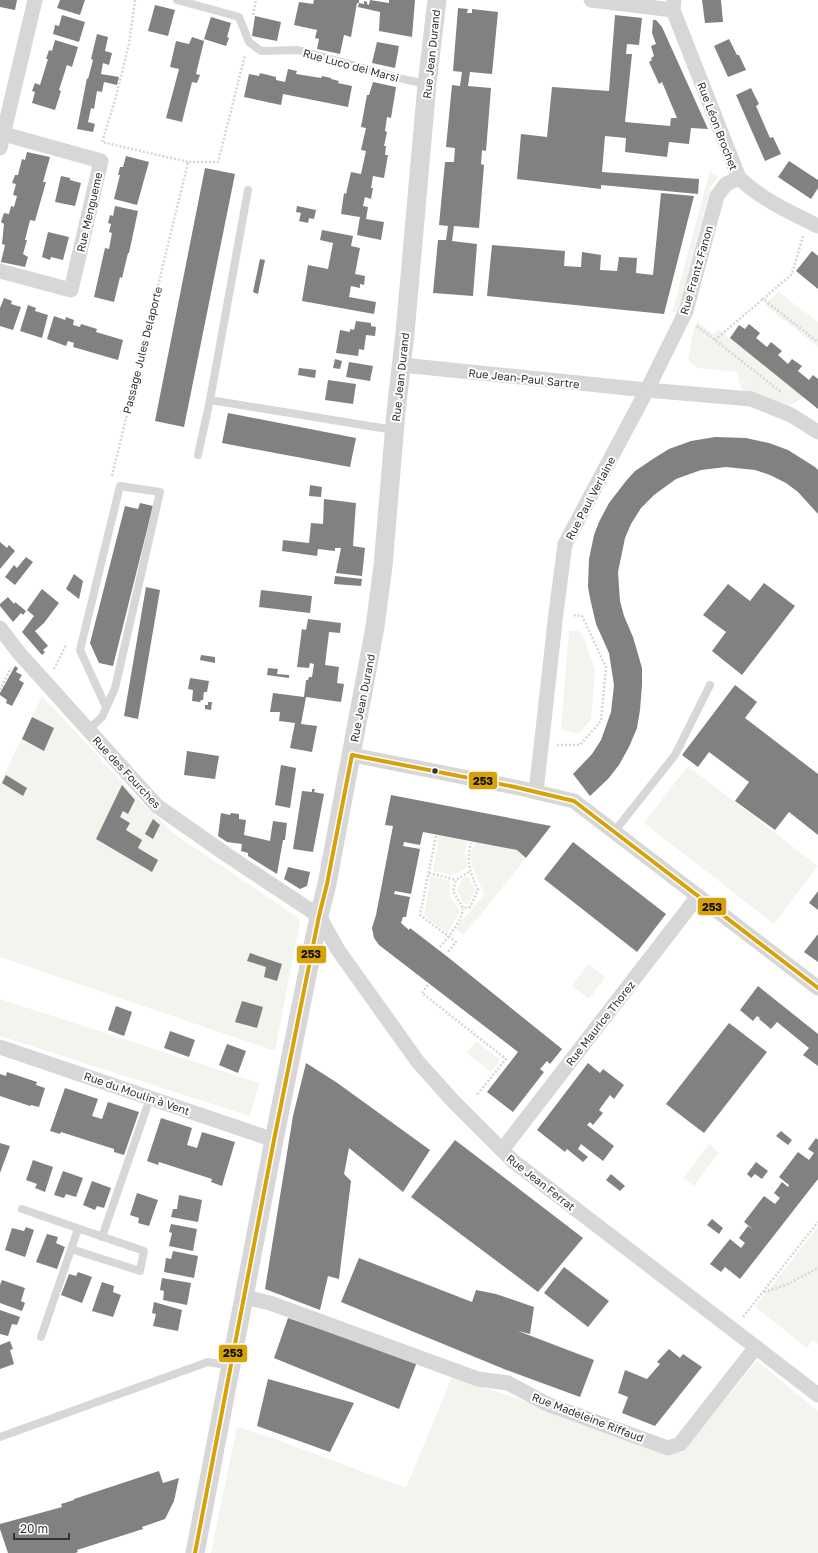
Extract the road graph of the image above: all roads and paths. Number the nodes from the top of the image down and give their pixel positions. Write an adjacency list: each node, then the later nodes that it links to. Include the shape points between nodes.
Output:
1 (35, 0): 9 (street)
2 (135, 0): 10 (path, via 129,44 102,142)
3 (177, 0): 7 (lane, via 239,17)
4 (437, 0): 8 (street, Rue Jean Durand)
5 (591, 0): 6 (street)
6 (673, 5): 11 (street, Rue Léon Brochet)
7 (248, 42): 8 (lane, Rue Luco dei Marsi, via 261,51 298,50); 10 (path, via 218,162)
8 (427, 84): 19 (street, Rue Jean Durand)
9 (1, 138): 14 (street, Rue Mengueme, via 101,161 71,290)
10 (188, 162): 26 (path, Passage Jules Delaporte)
11 (739, 178): 13 (street, Rue Léon Brochet, via 748,187); 16 (street, Rue Frantz Fanon, via 726,184 718,196)
12 (248, 190): 22 (lane)
13 (813, 224): 15 (path, via 792,274)
14 (0, 271)
15 (763, 298): 17 (path); 18 (path)
16 (684, 316): 17 (path); 20 (street, Rue Frantz Fanon)
17 (715, 340): 21 (path)
18 (818, 342)
19 (402, 365): 20 (street, Rue Jean-Paul Sartre); 23 (street, Rue Jean Durand)
20 (647, 390): 24 (street, via 751,399 791,415); 27 (street, Rue Paul Verlaine, via 565,544)
21 (783, 394)
22 (210, 400): 23 (lane); 25 (lane)
23 (394, 430): 37 (street, Rue Jean Durand, via 376,627)
24 (818, 432)
25 (198, 455)
26 (111, 479)
27 (556, 613): 36 (street, Rue Paul Verlaine); 36 (path, via 582,616 606,667 601,721 580,745)
28 (0, 628): 30 (street, Rue des Fourches)
29 (67, 642): 31 (path)
30 (19, 653): 31 (street, Rue des Fourches); 33 (path)
31 (46, 684): 35 (street, Rue des Fourches)
32 (710, 686): 39 (lane, via 675,755)
33 (0, 690)
34 (106, 707): 34 (lane, via 115,688 160,492 120,486 80,650); 35 (lane, via 102,717)
35 (88, 730): 47 (street, Rue des Fourches, via 157,806)
36 (541, 745): 38 (street, Rue Paul Verlaine)
37 (352, 755): 38 (street); 47 (street, Rue Jean Durand)
38 (536, 792): 39 (street, via 574,801)
39 (614, 832): 45 (street)
40 (436, 836): 43 (path)
41 (471, 843): 42 (path, via 468,853)
42 (469, 872): 44 (path); 46 (path, via 478,890 470,907)
43 (429, 873): 44 (path); 48 (path, via 420,915)
44 (456, 880): 46 (path, via 454,891)
45 (698, 896): 52 (street); 57 (street, Rue Maurice Thorez)
46 (463, 908): 48 (path)
47 (319, 916): 56 (street, Rue Jean Durand); 57 (street, Rue Jean Ferrat, via 338,950 418,1062)
48 (448, 936): 49 (path); 50 (path, via 456,942)
49 (440, 947)
50 (447, 953)
51 (428, 985): 54 (path, via 422,994 506,1059)
52 (818, 988)
53 (0, 1047): 55 (street, Rue du Moulin à Vent)
54 (476, 1096)
55 (150, 1098): 56 (street, Rue du Moulin à Vent); 61 (lane)
56 (274, 1140): 65 (street, Rue Jean Durand)
57 (502, 1150): 66 (street, Rue Jean Ferrat)
58 (22, 1209): 60 (lane)
59 (818, 1222): 64 (path)
60 (78, 1229): 61 (lane); 62 (lane)
61 (102, 1237): 62 (lane, via 144,1251 140,1270)
62 (71, 1249): 67 (lane)
63 (818, 1268): 64 (path, via 786,1285)
64 (763, 1292): 66 (path)
65 (244, 1296): 68 (street, Rue Madeleine Riffaud, via 270,1303 478,1379 508,1383 547,1404 668,1448 680,1444); 69 (street, Rue Jean Durand)
66 (733, 1330): 68 (street, Rue Jean Ferrat)
67 (41, 1337)
68 (756, 1348): 70 (street, Rue Jean Ferrat)
69 (232, 1366): 71 (lane, via 208,1362); 72 (street, Rue Jean Durand)
70 (818, 1396)
71 (0, 1437)
72 (195, 1553)

